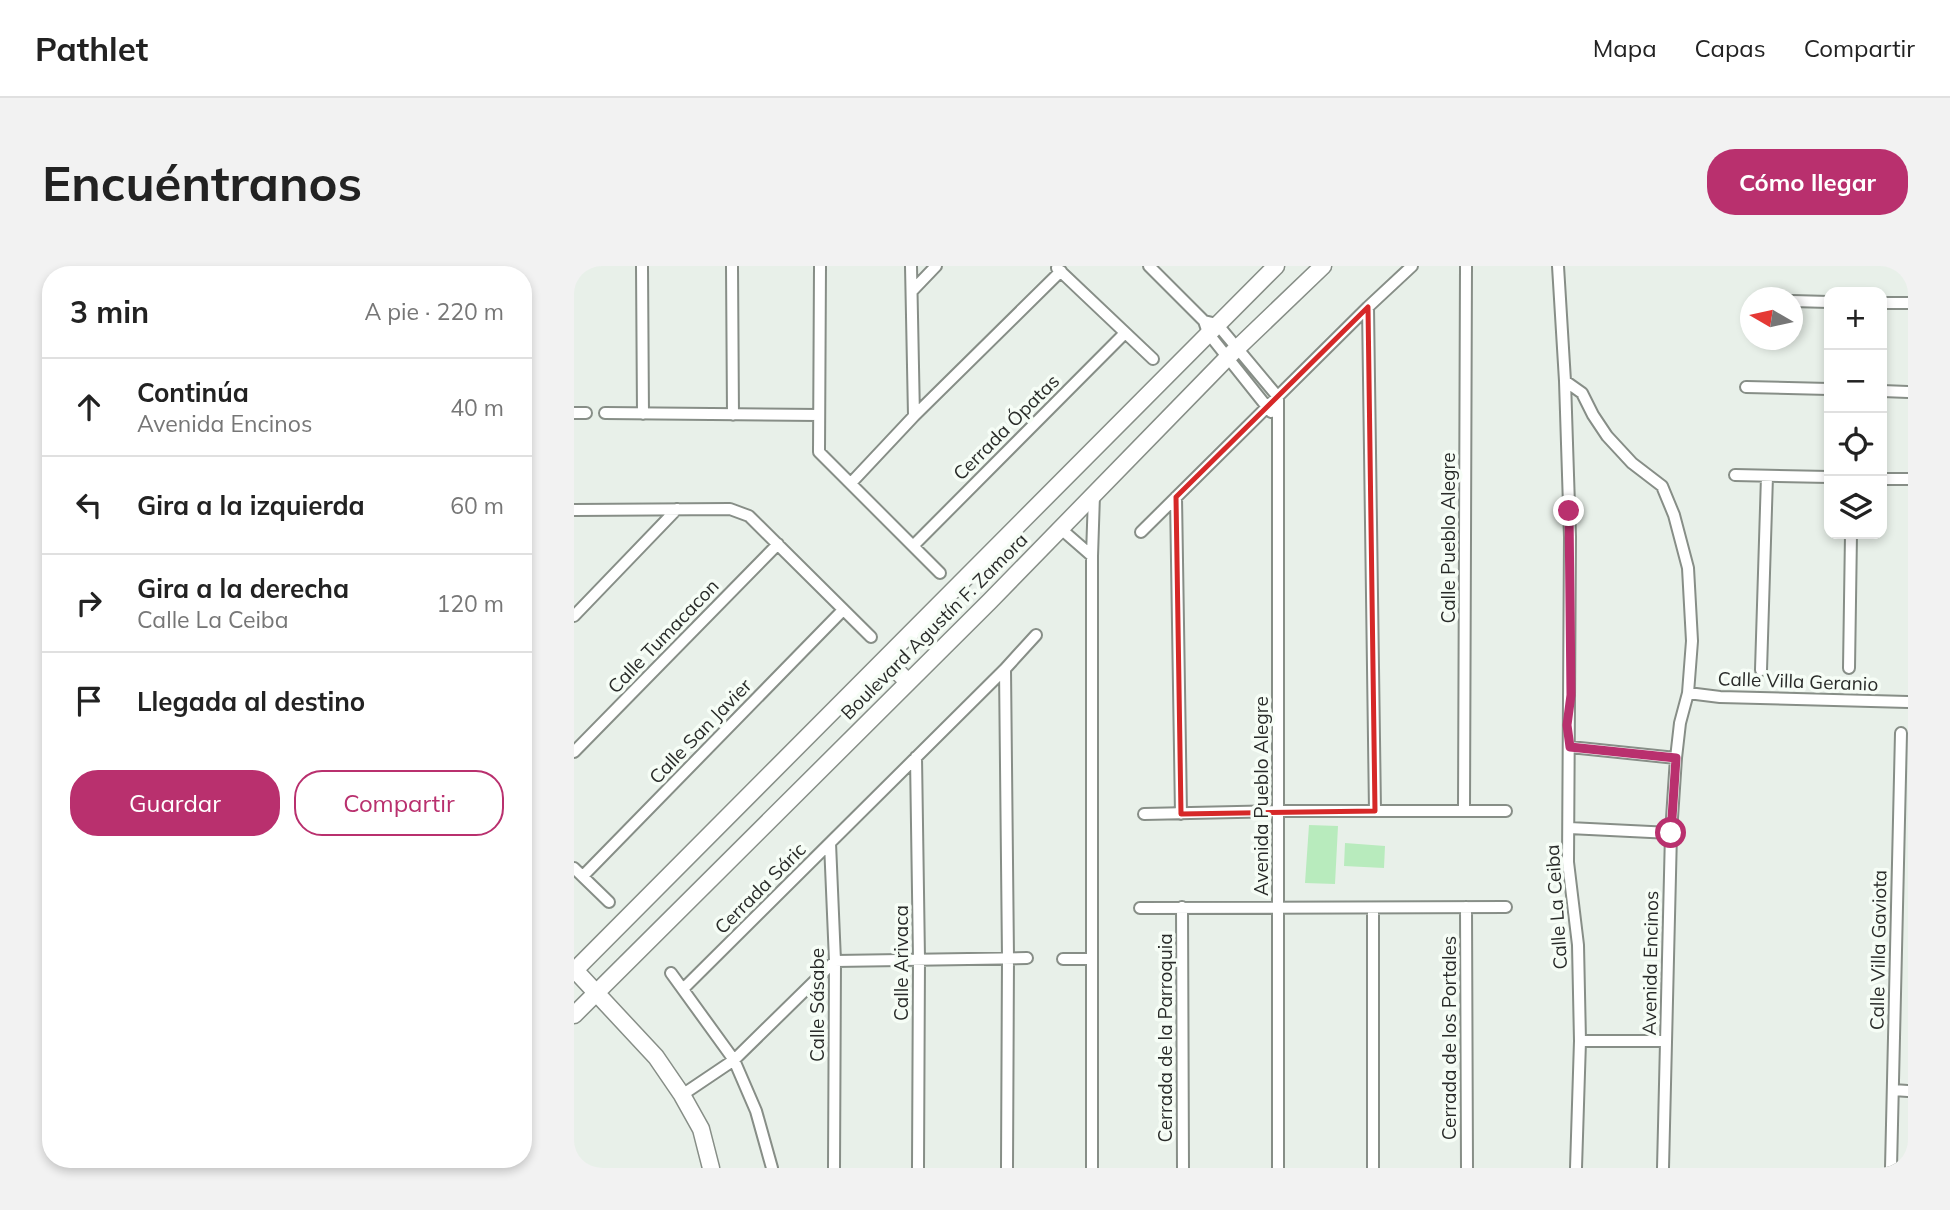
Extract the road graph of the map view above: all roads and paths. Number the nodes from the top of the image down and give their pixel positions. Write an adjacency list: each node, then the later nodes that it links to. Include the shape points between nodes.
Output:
1 (642, 266): 33 (street)
2 (732, 266): 34 (street)
3 (820, 266): 35 (street)
4 (912, 266): 13 (street)
5 (936, 266): 13 (street)
6 (1149, 266): 19 (street)
7 (1276, 266): 19 (street, Boulevard Agustín F. Zamora)
8 (1323, 266): 21 (street, Boulevard Agustín F. Zamora)
9 (1412, 266): 18 (street)
10 (1466, 266): 72 (street, Calle Pueblo Alegre)
11 (1558, 266): 23 (street, Calle La Ceiba)
12 (1058, 268): 20 (street); 36 (street)
13 (913, 290): 36 (street)
14 (1803, 301): 15 (street)
15 (1824, 302)
16 (1887, 303): 17 (street)
17 (1908, 303)
18 (1368, 307): 28 (street); 74 (street)
19 (1210, 326): 21 (street); 59 (street, Boulevard Agustín F. Zamora)
20 (1124, 334): 22 (street); 52 (street, Cerrada Ópatas)
21 (1233, 353): 28 (street); 29 (street); 44 (street, Boulevard Agustín F. Zamora)
22 (1153, 359)
23 (1565, 381): 64 (street, Avenida Encinos, via 1582,393 1607,436 1662,486 1666,495 1688,568 1692,619); 67 (street, Calle La Ceiba)
24 (1746, 387): 25 (street)
25 (1824, 389)
26 (1887, 391): 27 (street)
27 (1908, 392)
28 (1279, 397): 29 (street); 37 (street, Avenida Pueblo Alegre)
29 (1268, 407): 37 (street); 45 (street)
30 (574, 413): 31 (street)
31 (586, 413)
32 (605, 413): 33 (street)
33 (643, 414): 34 (street)
34 (733, 415): 35 (street)
35 (819, 415): 43 (street, via 818,452)
36 (914, 416): 43 (street)
37 (1278, 424): 73 (street, Avenida Pueblo Alegre)
38 (1735, 475): 39 (street)
39 (1767, 476): 40 (street); 62 (street)
40 (1824, 477)
41 (1887, 479): 42 (street)
42 (1908, 480)
43 (852, 485): 52 (street)
44 (1094, 495): 48 (street, Boulevard Agustín F. Zamora); 53 (street)
45 (1176, 497): 49 (street); 77 (street)
46 (677, 509): 47 (street); 51 (street, via 739,511); 56 (street)
47 (574, 510)
48 (1061, 529): 53 (street); 63 (street, Boulevard Agustín F. Zamora)
49 (1141, 532)
50 (1851, 539): 60 (street)
51 (778, 544): 55 (street); 68 (street, Calle Tumacacon)
52 (913, 546): 54 (street)
53 (1092, 556): 92 (street)
54 (940, 573)
55 (842, 610): 58 (street); 82 (street, Calle San Javier)
56 (574, 616)
57 (1036, 635): 61 (street, Cerrada Sáric)
58 (871, 637)
59 (885, 659): 63 (street); 96 (street, Boulevard Agustín F. Zamora)
60 (1849, 668)
61 (1005, 669): 69 (street, Cerrada Sáric); 90 (street)
62 (1761, 670)
63 (908, 682): 99 (street, Boulevard Agustín F. Zamora)
64 (1688, 693): 65 (street, Calle Villa Geranio); 70 (street, Avenida Encinos)
65 (1908, 702)
66 (1901, 733): 71 (street, Calle Villa Gaviota)
67 (1570, 747): 70 (street); 78 (street, Calle La Ceiba)
68 (574, 752)
69 (916, 757): 80 (street, Cerrada Sáric); 93 (street, Calle Arivaca)
70 (1676, 758): 79 (street, Avenida Encinos)
71 (1904, 763): 104 (street, Calle Villa Gaviota)
72 (1465, 810): 74 (street); 75 (street)
73 (1280, 811): 74 (street); 77 (street); 84 (street, Avenida Pueblo Alegre)
74 (1375, 811)
75 (1506, 811)
76 (1144, 814): 77 (street)
77 (1181, 814)
78 (1569, 828): 79 (street); 101 (street, Calle La Ceiba, via 1567,862 1578,945)
79 (1671, 833): 102 (street, Avenida Encinos)
80 (830, 843): 95 (street, Calle Sásabe); 98 (street, Cerrada Sáric)
81 (574, 868): 82 (street)
82 (583, 876): 83 (street)
83 (609, 902)
84 (1279, 906): 85 (street, Cerrada de los Portales); 89 (street, Cerrada de los Portales); 114 (street, Avenida Pueblo Alegre)
85 (1182, 907): 88 (street, Cerrada de los Portales); 113 (street, Cerrada de la Parroquia)
86 (1466, 907): 87 (street, Cerrada de los Portales); 89 (street, Cerrada de los Portales); 116 (street, Cerrada de los Portales)
87 (1506, 907)
88 (1140, 908)
89 (1373, 908): 115 (street)
90 (1008, 958): 91 (street); 93 (street); 111 (street)
91 (1027, 958)
92 (1091, 958): 94 (street); 112 (street)
93 (919, 959): 95 (street); 110 (street, Calle Arivaca)
94 (1063, 959)
95 (835, 961): 103 (street); 109 (street, Calle Sásabe)
96 (574, 970): 99 (street)
97 (671, 973): 98 (street)
98 (683, 989): 103 (street)
99 (597, 992): 100 (street, Boulevard Agustín F. Zamora); 106 (street, via 656,1057)
100 (574, 1015)
101 (1580, 1041): 102 (street); 117 (street, Calle La Ceiba)
102 (1666, 1041): 118 (street, Avenida Encinos)
103 (734, 1060): 106 (street); 108 (street, via 756,1111)
104 (1893, 1090): 105 (street); 119 (street, Calle Villa Gaviota)
105 (1908, 1091)
106 (682, 1095): 107 (street, via 701,1129)
107 (711, 1168)
108 (772, 1168)
109 (834, 1168)
110 (918, 1168)
111 (1007, 1168)
112 (1092, 1168)
113 (1183, 1168)
114 (1278, 1168)
115 (1373, 1168)
116 (1467, 1168)
117 (1576, 1168)
118 (1663, 1168)
119 (1891, 1168)

